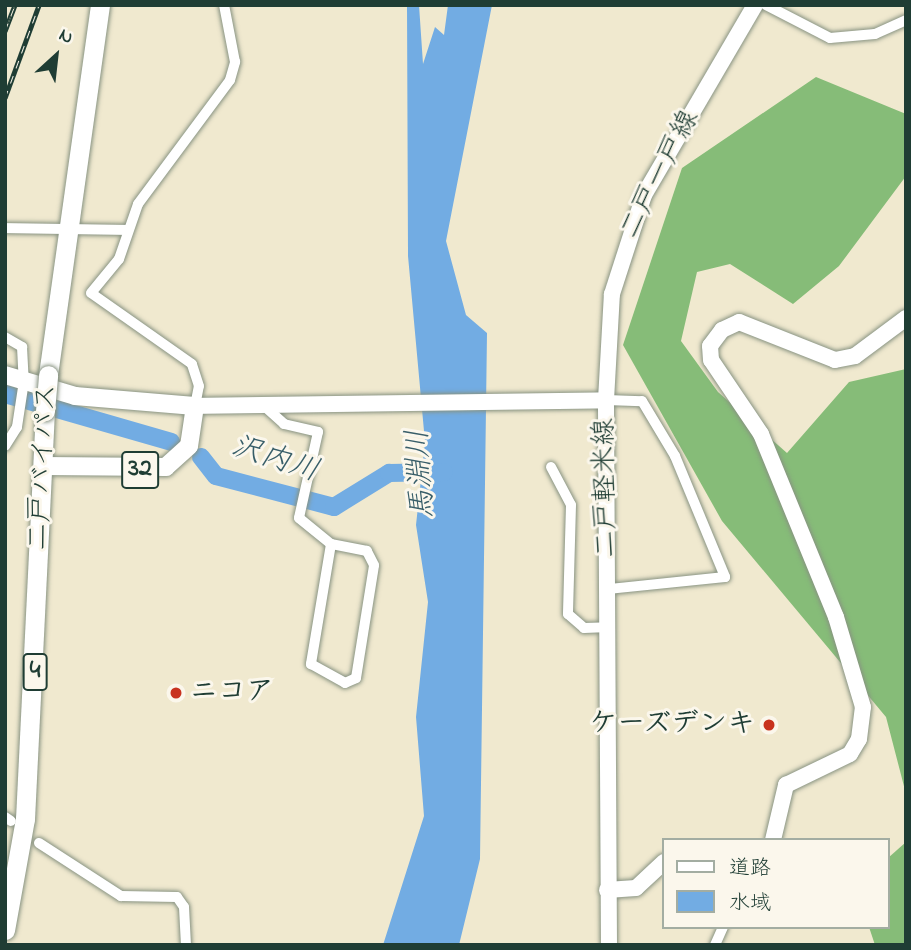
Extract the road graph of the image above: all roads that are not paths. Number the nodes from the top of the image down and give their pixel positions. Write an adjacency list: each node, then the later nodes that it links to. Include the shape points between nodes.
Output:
1 (100, 5): 6 (highway, 二戸バイパス / 4)
2 (225, 5): 8 (street, via 235,62 230,80 138,204)
3 (755, 5): 13 (main road, 二戸一戸線, via 644,195 619,258)
4 (766, 5): 5 (street, via 830,38 875,34)
5 (906, 20)
6 (64, 227): 7 (street); 8 (street); 17 (highway, 二戸バイパス / 4, bridge)
7 (5, 228)
8 (126, 230): 15 (street, via 119,259 91,293 192,364 199,386)
9 (906, 318): 22 (main road, via 855,356 835,360 739,322 722,330 710,346 711,360 761,434 836,617 863,707 859,740 850,754 786,785)
10 (5, 337): 12 (street, via 22,347)
11 (5, 375): 12 (main road)
12 (24, 381): 15 (main road, via 75,396); 16 (street, via 17,427)
13 (606, 400): 14 (main road, 二戸軽米線); 20 (main road, 二戸軽米線); 20 (street, via 642,401 680,467 725,577)
14 (261, 404): 15 (main road, 二戸軽米線); 19 (street, via 284,424 318,432 299,518)
15 (195, 406): 17 (main road, 32, via 189,446 166,467)
16 (5, 446)
17 (43, 466): 27 (highway, 二戸バイパス / 4, via 25,820)
18 (551, 467): 21 (street, via 571,505 568,614 584,628)
19 (331, 544): 19 (street, via 311,664 345,683 356,678 374,565 367,551)
20 (608, 589): 21 (main road, 二戸軽米線)
21 (608, 627): 25 (main road, 二戸軽米線)
22 (773, 838)
23 (39, 843): 28 (street, via 121,896 177,897 184,907)
24 (662, 864): 25 (main road, via 636,888)
25 (607, 890): 29 (main road, 二戸軽米線)
26 (722, 929): 30 (street)
27 (5, 930)
28 (186, 945)
29 (609, 945)
30 (715, 945)

